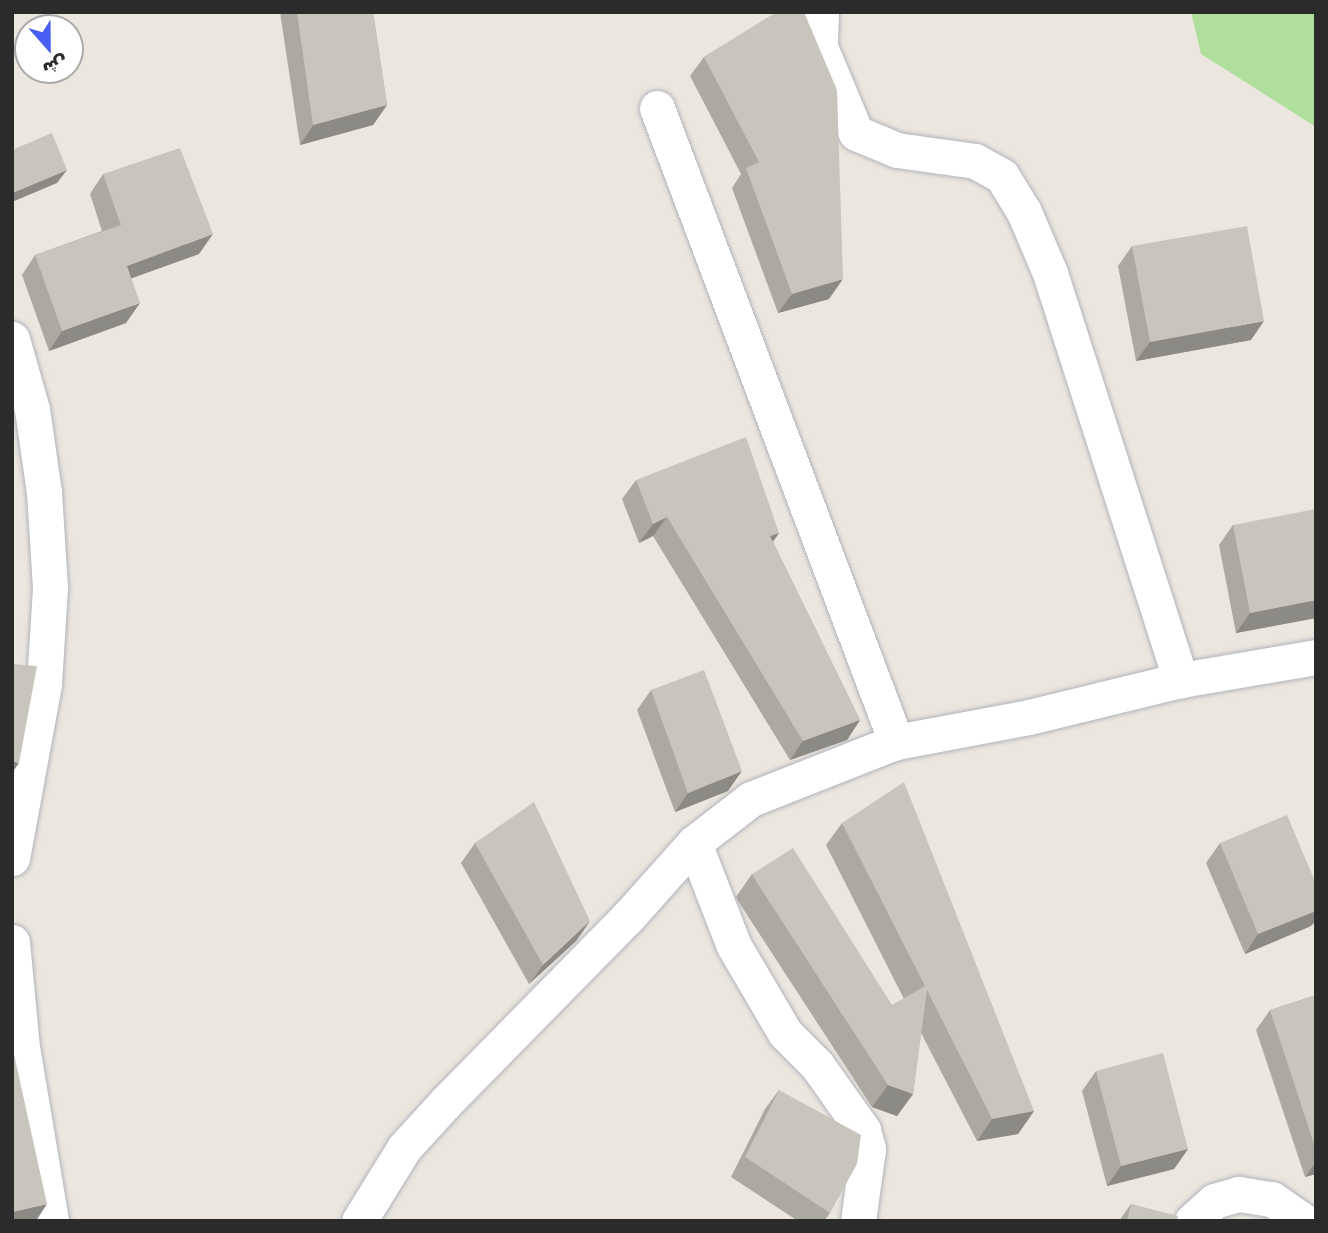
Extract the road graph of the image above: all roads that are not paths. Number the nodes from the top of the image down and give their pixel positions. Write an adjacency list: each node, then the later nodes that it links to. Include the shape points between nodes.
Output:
1 (821, 12): 5 (street, via 820,47 856,133 897,150 975,161 1002,176 1024,212 1050,274)
2 (657, 108): 6 (street)
3 (12, 339): 8 (street, via 34,423 50,588 44,684)
4 (1316, 657): 5 (street)
5 (1181, 680): 6 (street, via 1029,717)
6 (897, 742): 7 (street, via 777,786)
7 (694, 843): 11 (street, via 404,1148); 12 (street, via 734,946 785,1033 817,1065 863,1130 868,1149)
8 (12, 858)
9 (12, 942): 10 (street, via 22,1047)
10 (51, 1221)
11 (359, 1221)
12 (858, 1221)
13 (1192, 1221): 14 (street, via 1214,1201 1239,1194 1272,1199)
14 (1304, 1221)

